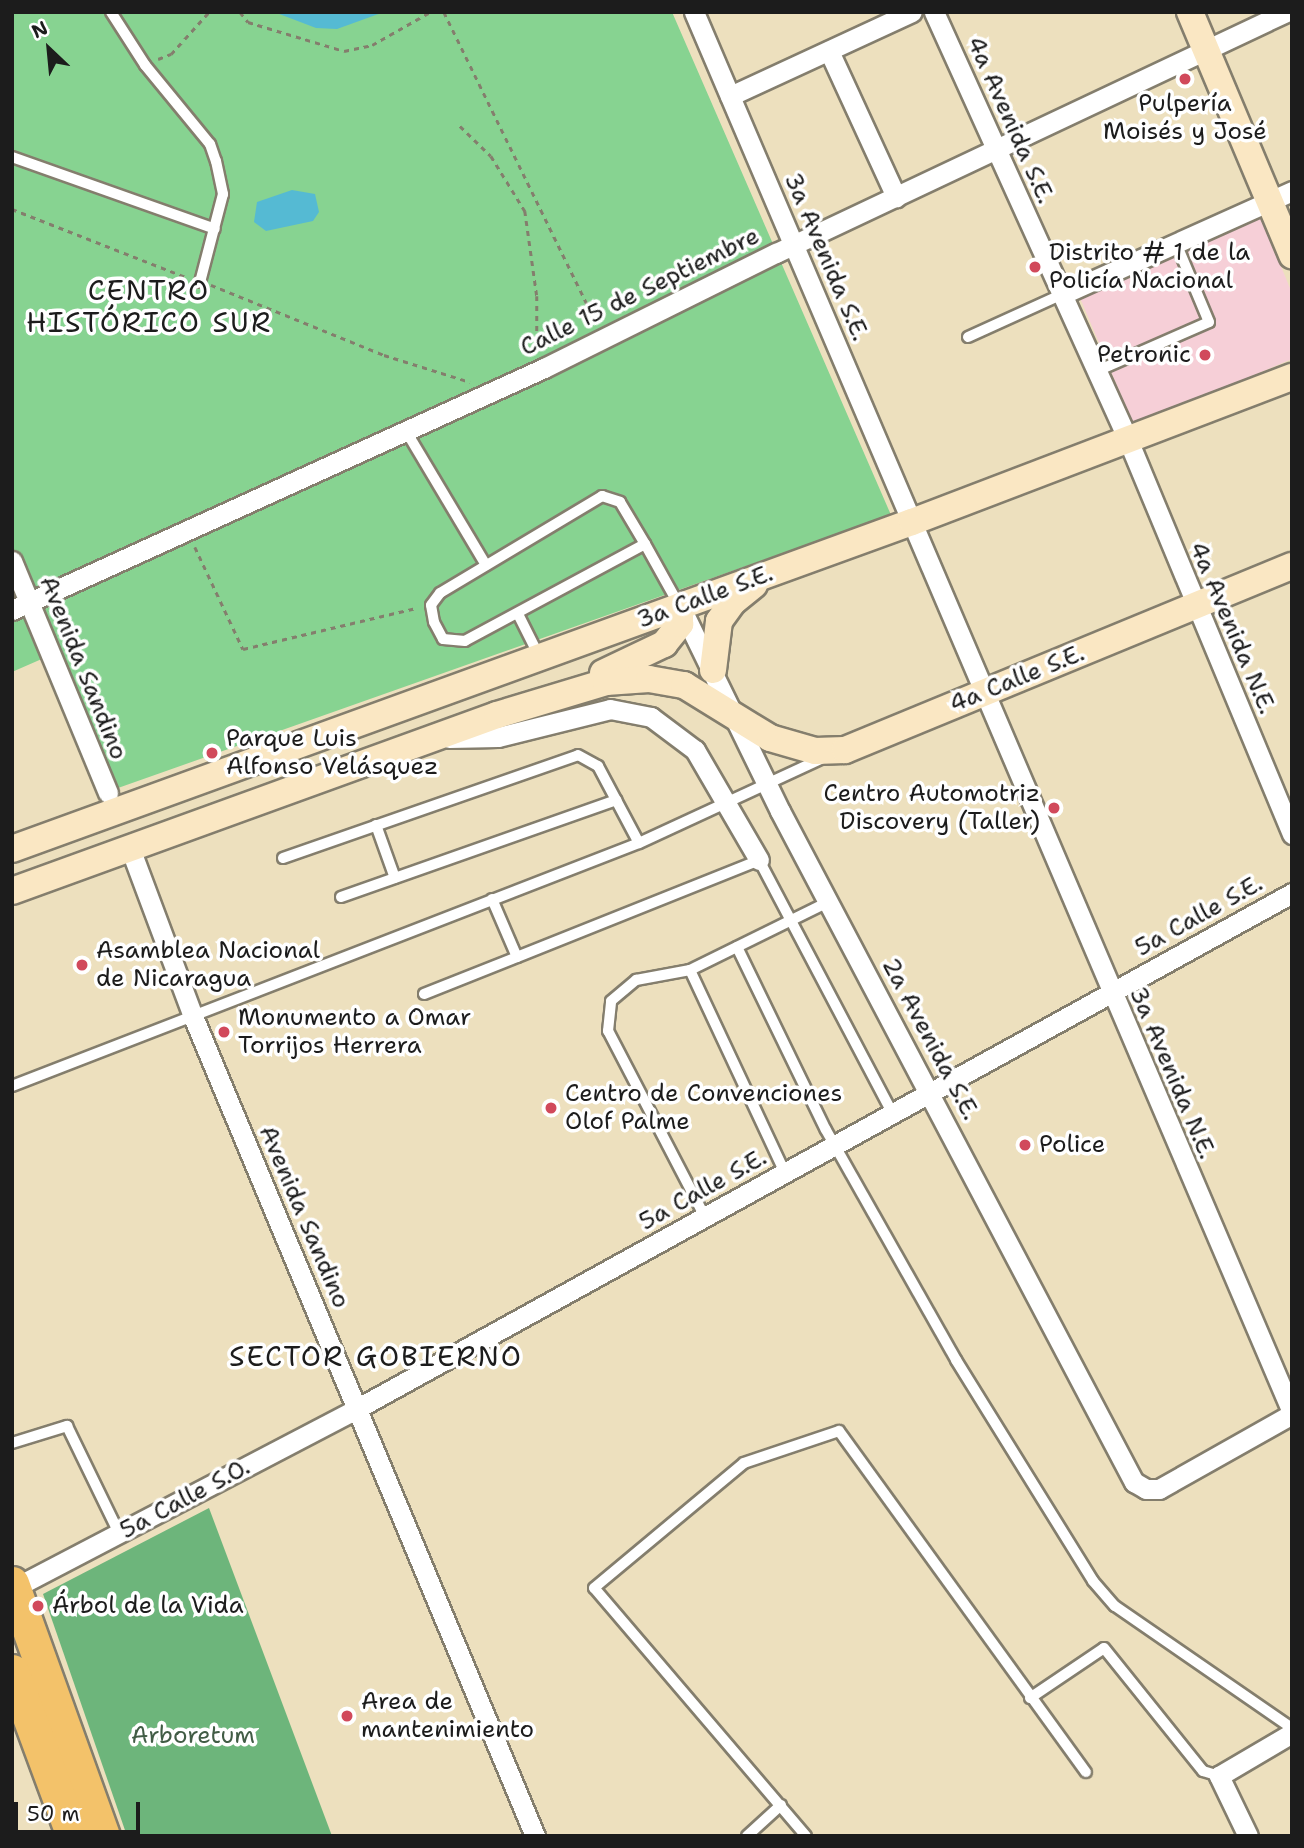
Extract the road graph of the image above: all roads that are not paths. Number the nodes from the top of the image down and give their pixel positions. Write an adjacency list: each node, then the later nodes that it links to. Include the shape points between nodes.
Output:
1 (111, 12): 14 (lane, via 145,65 210,144 223,194)
2 (694, 12): 9 (street, 3a Avenida S.E.)
3 (912, 12): 8 (street)
4 (934, 12): 10 (street, 4a Avenida S.E.)
5 (1190, 12): 7 (street)
6 (1286, 12): 7 (street, Calle 15 de Septiembre)
7 (1206, 48): 10 (street, Calle 15 de Septiembre); 12 (street)
8 (829, 51): 9 (street); 13 (street)
9 (730, 96): 16 (street, 3a Avenida S.E.)
10 (996, 149): 13 (street, Calle 15 de Septiembre); 19 (street, 4a Avenida S.E.)
11 (12, 157): 14 (lane)
12 (1281, 196): 15 (street); 17 (street)
13 (896, 197): 16 (street, Calle 15 de Septiembre)
14 (215, 229): 18 (lane)
15 (1176, 243): 19 (street); 21 (lane, via 1209,322)
16 (795, 245): 23 (street, Calle 15 de Septiembre); 25 (street, 3a Avenida S.E.)
17 (1292, 255)
18 (200, 282)
19 (1063, 295): 20 (lane); 21 (street, 4a Avenida S.E.)
20 (968, 337)
21 (1097, 371): 24 (street, 4a Avenida S.E.)
22 (1292, 377): 24 (street, 3a Calle S.E.)
23 (407, 431): 28 (lane); 31 (street, Calle 15 de Septiembre)
24 (1128, 440): 25 (street, 3a Calle S.E.); 33 (street, 4a Avenida N.E.)
25 (912, 522): 30 (street, 3a Calle S.E.); 37 (street, 3a Avenida N.E.)
26 (645, 544): 28 (lane, via 620,502 602,496); 32 (lane); 34 (lane)
27 (12, 561): 31 (street, Avenida Sandino)
28 (486, 565): 34 (lane, via 440,593 431,605 443,639 465,641)
29 (1292, 566): 33 (street, 4a Calle S.E.)
30 (776, 571): 32 (street, 3a Calle S.E.); 36 (street, via 738,598 722,616 713,645)
31 (21, 606): 44 (street, Avenida Sandino)
32 (680, 606): 35 (street, 3a Calle S.E.); 36 (street, 2a Avenida S.E.); 38 (street, via 676,631 653,652)
33 (1195, 606): 37 (street, 4a Calle S.E.); 47 (street, 4a Avenida N.E.)
34 (518, 614): 35 (lane)
35 (539, 657): 44 (street, 3a Calle S.E.)
36 (713, 670): 39 (street, 2a Avenida S.E.)
37 (985, 692): 41 (street, 4a Calle S.E.); 63 (street, 3a Avenida N.E.)
38 (497, 715): 39 (street, via 606,682 649,678 699,692); 40 (street)
39 (740, 722): 41 (street, 4a Calle S.E., via 796,748); 42 (street, 2a Avenida S.E.)
40 (431, 738): 45 (street, via 498,737 589,712 633,712 679,734 695,750); 49 (street)
41 (837, 751): 42 (lane)
42 (769, 785): 45 (lane); 58 (street, 2a Avenida S.E.)
43 (616, 800): 46 (lane, via 598,766 579,755); 48 (lane); 53 (lane)
44 (111, 801): 50 (street, 3a Calle S.E.)
45 (727, 804): 48 (lane); 52 (street)
46 (376, 825): 51 (lane); 53 (lane)
47 (1292, 834)
48 (639, 843): 57 (lane)
49 (130, 848): 54 (street); 65 (street, Avenida Sandino)
50 (12, 849)
51 (283, 858)
52 (759, 860): 59 (lane); 61 (lane)
53 (395, 878): 56 (lane)
54 (12, 891)
55 (1292, 893): 63 (street, 5a Calle S.E.)
56 (341, 897)
57 (492, 899): 61 (lane); 65 (lane)
58 (829, 901): 59 (lane); 67 (street, 2a Avenida S.E.)
59 (793, 920): 60 (lane); 68 (lane)
60 (737, 947): 62 (lane); 69 (lane, via 826,1130)
61 (517, 957): 64 (lane)
62 (690, 970): 70 (lane); 71 (lane, via 636,980 611,1001 606,1019 608,1031)
63 (1111, 993): 67 (street, 5a Calle S.E.); 75 (street, 3a Avenida N.E.)
64 (424, 994)
65 (192, 1014): 66 (lane); 74 (street, Avenida Sandino)
66 (12, 1086)
67 (930, 1089): 68 (street, 5a Calle S.E.); 75 (street, 2a Avenida S.E., via 1134,1482 1146,1489 1160,1489)
68 (892, 1112): 69 (street, 5a Calle S.E.)
69 (838, 1144): 70 (street, 5a Calle S.E.); 72 (lane)
70 (785, 1172): 71 (street, 5a Calle S.E.)
71 (705, 1217): 74 (street, 5a Calle S.E.)
72 (956, 1360): 73 (lane); 81 (lane, via 1093,1581 1115,1606)
73 (945, 1368)
74 (358, 1408): 77 (street, 5a Calle S.O.); 88 (street, Avenida Sandino)
75 (1292, 1413)
76 (12, 1443): 77 (lane, via 68,1426)
77 (119, 1533): 78 (street, 5a Calle S.O.)
78 (13, 1587): 87 (highway)
79 (12, 1671): 86 (highway)
80 (1030, 1698): 82 (lane); 83 (lane, via 1104,1648 1203,1771); 84 (lane, via 839,1431 756,1458 594,1588)
81 (1292, 1731): 83 (street)
82 (1086, 1772)
83 (1219, 1776): 85 (street)
84 (781, 1805): 89 (lane); 90 (lane)
85 (1244, 1835)
86 (73, 1836)
87 (103, 1836)
88 (535, 1836)
89 (747, 1836)
90 (806, 1836)

